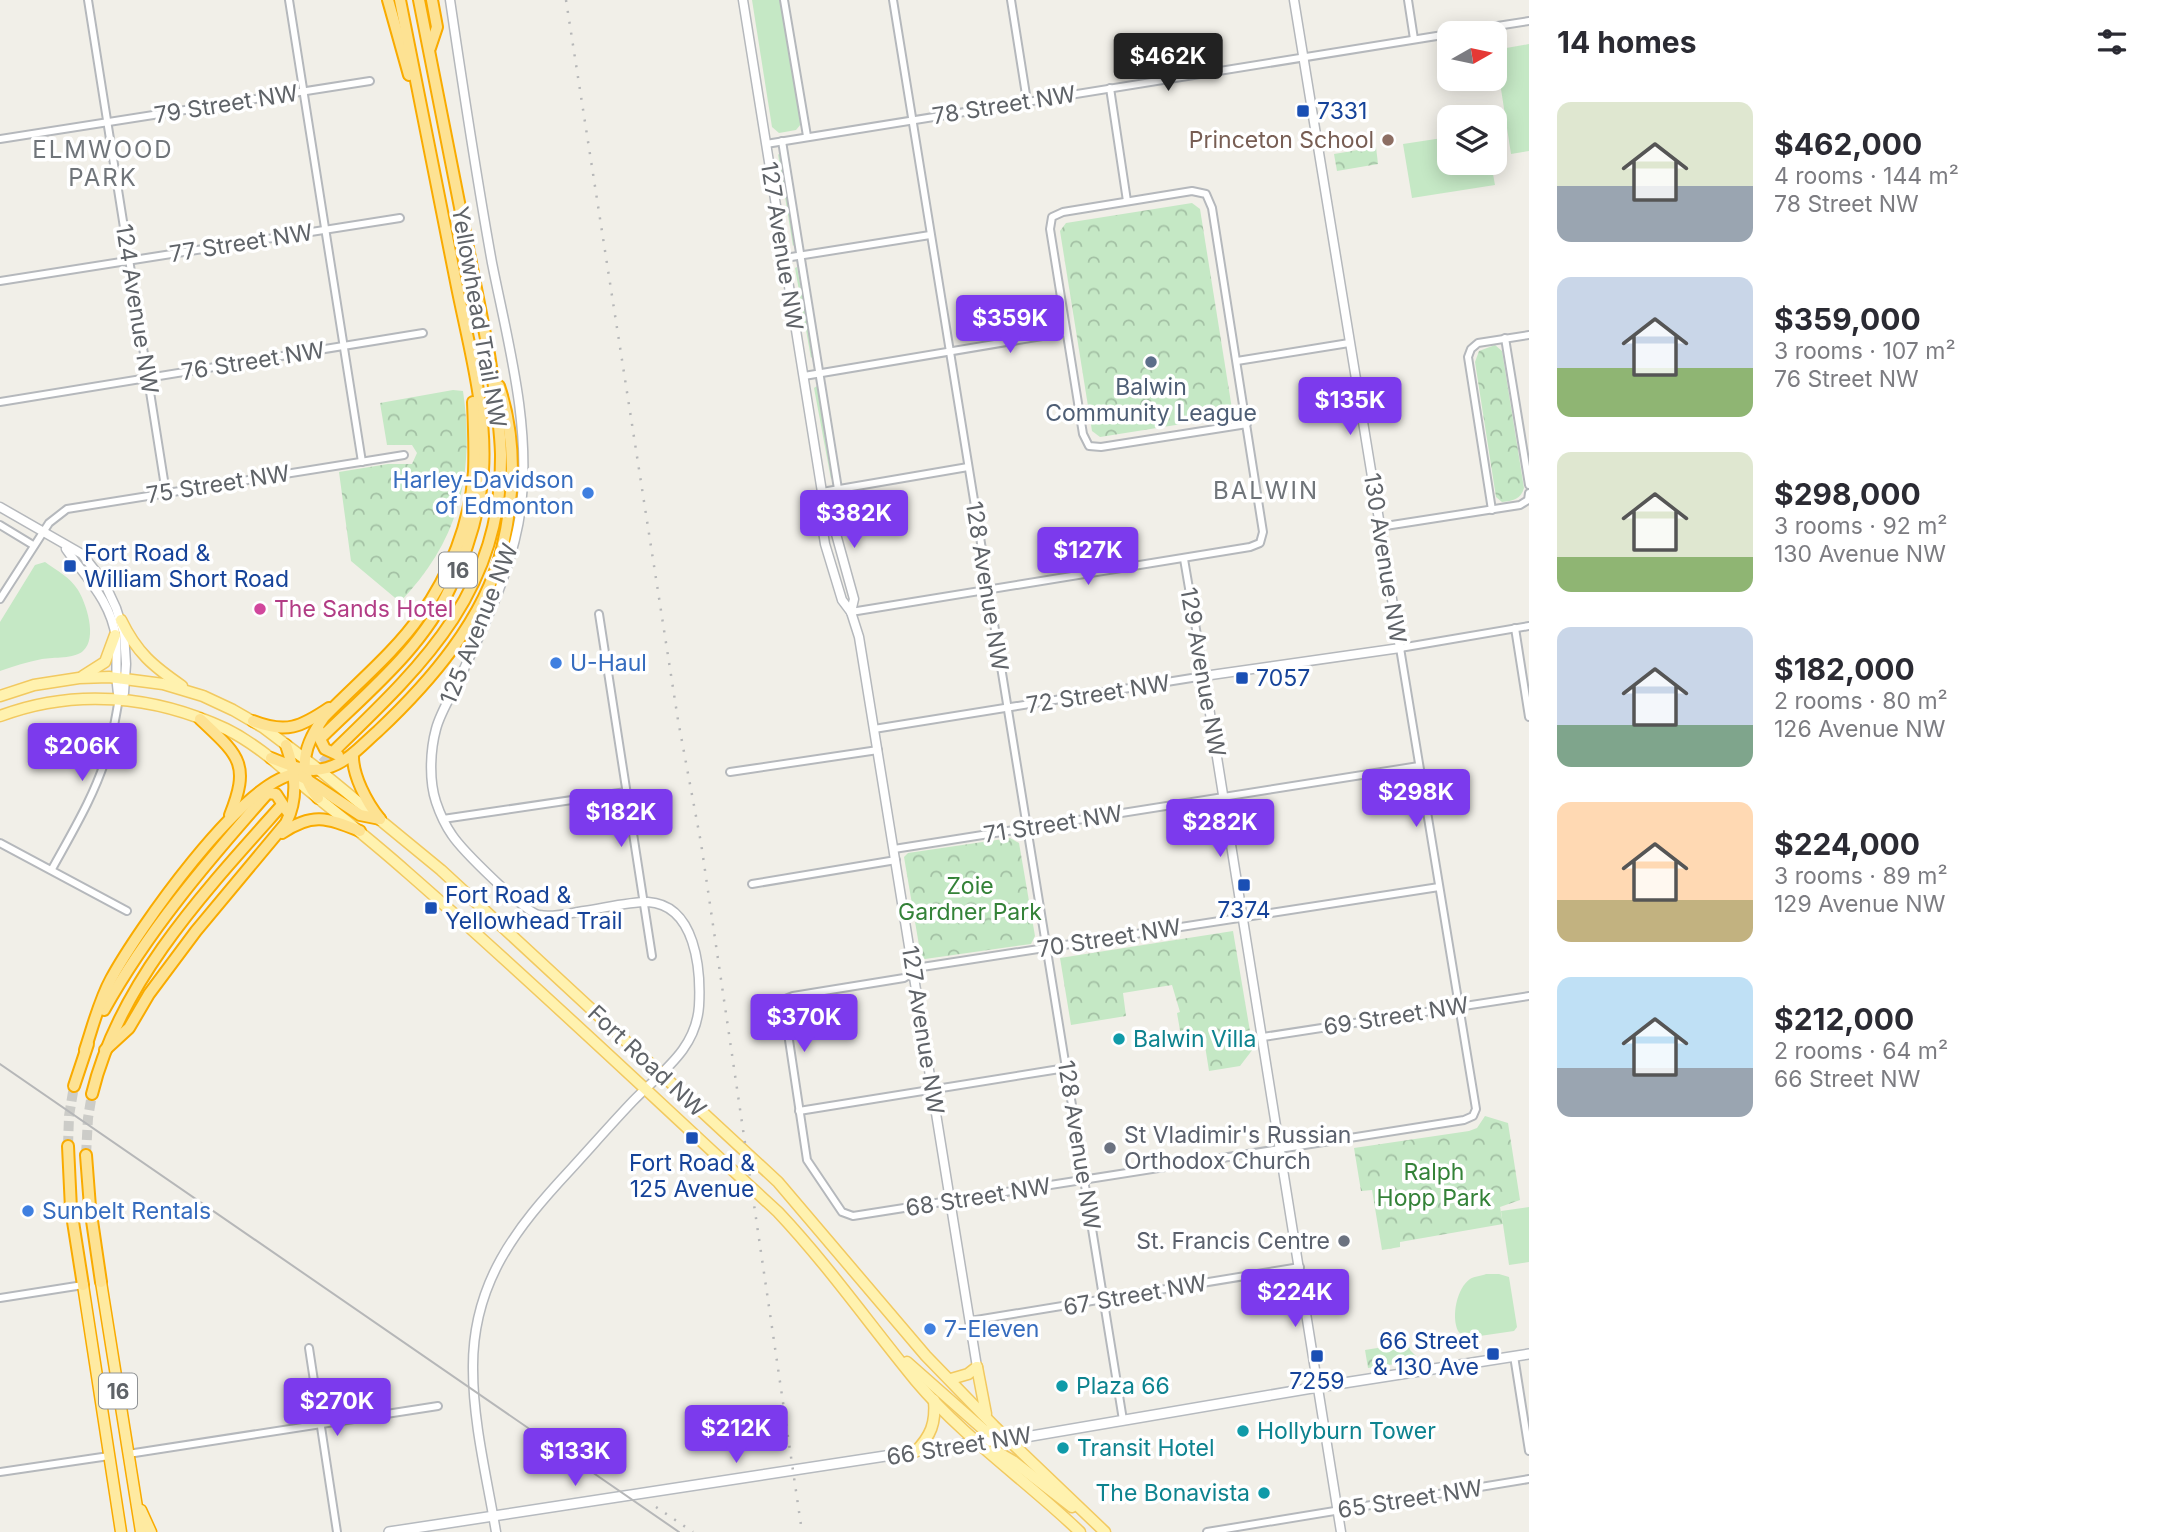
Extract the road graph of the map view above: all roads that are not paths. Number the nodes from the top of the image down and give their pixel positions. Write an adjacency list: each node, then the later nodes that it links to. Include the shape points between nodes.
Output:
1 (88, 0): 25 (street, 124 Avenue NW)
2 (289, 0): 22 (street)
3 (388, 0): 30 (highway)
4 (400, 0): 30 (highway, Yellowhead Trail NW / 16)
5 (419, 0): 18 (highway, Yellowhead Trail NW / 16)
6 (432, 0): 18 (highway, via 437,27)
7 (450, 0): 112 (street, 125 Avenue NW, via 517,392 523,452 521,508 502,580 436,727 432,787)
8 (743, 0): 29 (street, 127 Avenue NW)
9 (784, 0): 26 (street, 127 Avenue NW)
10 (893, 0): 24 (street, 128 Avenue NW)
11 (1012, 0): 23 (street)
12 (1294, 0): 19 (street, 130 Avenue NW)
13 (1408, 0): 17 (street)
14 (1529, 21): 15 (street, 78 Street NW)
15 (1507, 25)
16 (1437, 36): 17 (street, 78 Street NW)
17 (1414, 39): 19 (street, 78 Street NW)
18 (429, 51): 46 (highway, Yellowhead Trail NW / 16)
19 (1303, 57): 21 (street, 78 Street NW); 43 (street, 130 Avenue NW)
20 (370, 81): 22 (street, 79 Street NW)
21 (1110, 88): 23 (street, 78 Street NW); 31 (street)
22 (303, 92): 25 (street, 79 Street NW); 33 (street)
23 (1027, 101): 24 (street, 78 Street NW)
24 (912, 120): 26 (street, 78 Street NW); 34 (street, 128 Avenue NW)
25 (108, 122): 27 (street, 79 Street NW); 37 (street, 124 Avenue NW)
26 (807, 136): 28 (street, 78 Street NW)
27 (0, 139)
28 (782, 141): 29 (street, 78 Street NW); 35 (street, 127 Avenue NW)
29 (766, 144): 36 (street, 127 Avenue NW)
30 (433, 166): 47 (highway, Yellowhead Trail NW / 16)
31 (1127, 201): 39 (street, via 1052,217); 48 (street, via 1192,191 1206,194)
32 (400, 218): 33 (street, 77 Street NW)
33 (326, 229): 37 (street, 77 Street NW); 44 (street)
34 (930, 235): 35 (street); 45 (street, 128 Avenue NW)
35 (800, 256): 36 (street); 49 (street, 127 Avenue NW)
36 (785, 258): 50 (street, 127 Avenue NW)
37 (130, 260): 38 (street, 77 Street NW); 51 (street, 124 Avenue NW)
38 (0, 281)
39 (1066, 332): 45 (street); 53 (street, via 1083,434 1089,446)
40 (423, 333): 44 (street, 76 Street NW)
41 (1529, 335): 42 (street)
42 (1506, 338): 57 (street); 64 (street, via 1478,343 1468,357)
43 (1349, 343): 48 (street); 66 (street, 130 Avenue NW)
44 (344, 346): 51 (street, 76 Street NW); 55 (street)
45 (949, 351): 49 (street); 56 (street, 128 Avenue NW)
46 (489, 354): 96 (highway, Yellowhead Trail NW / 16, via 498,410 500,480 492,527 475,579 429,654); 98 (highway, via 513,445 501,551 486,591 448,654)
47 (471, 357): 86 (highway, via 474,472 460,540 420,618); 94 (highway, Yellowhead Trail NW / 16, via 482,426 483,472 465,554 449,590 418,638)
48 (1237, 361): 53 (street)
49 (819, 373): 50 (street); 58 (street, 127 Avenue NW)
50 (804, 376): 59 (street, 127 Avenue NW)
51 (148, 378): 52 (street, 76 Street NW); 60 (street, 124 Avenue NW)
52 (0, 402)
53 (1247, 424): 70 (street, via 1263,532 1260,543)
54 (404, 455): 55 (street, 75 Street NW)
55 (362, 461): 60 (street, 75 Street NW)
56 (968, 467): 58 (street); 71 (street, 128 Avenue NW)
57 (1529, 485)
58 (838, 489): 59 (street)
59 (822, 492): 73 (street, 127 Avenue NW, via 819,505 825,544 842,600)
60 (166, 493): 67 (street, 75 Street NW, via 67,509 55,515)
61 (1529, 493): 62 (street)
62 (1528, 500): 64 (street)
63 (0, 507): 67 (street)
64 (1492, 510): 66 (street)
65 (0, 525): 68 (street)
66 (1379, 527): 79 (street, 130 Avenue NW)
67 (42, 532): 68 (street, 75 Street NW); 69 (street)
68 (33, 545): 72 (street, 75 Street NW)
69 (65, 546): 75 (street, via 92,565); 78 (street, via 102,597)
70 (1184, 559): 71 (street); 80 (street, 129 Avenue NW)
71 (988, 589): 73 (street); 87 (street, 128 Avenue NW)
72 (0, 600)
73 (851, 612): 93 (street, 127 Avenue NW)
74 (599, 614): 104 (street)
75 (121, 620): 82 (street, via 125,644); 83 (main road, via 148,660)
76 (1529, 626): 77 (street, 72 Street NW)
77 (1515, 628): 79 (street, 72 Street NW); 90 (street)
78 (115, 635): 81 (main road, via 105,662); 82 (street)
79 (1400, 648): 80 (street, 72 Street NW); 100 (street, 130 Avenue NW)
80 (1204, 677): 87 (street, 72 Street NW); 106 (street, 129 Avenue NW)
81 (79, 678): 82 (main road); 84 (main road)
82 (121, 678): 83 (main road); 85 (street, via 124,693)
83 (191, 692): 92 (main road)
84 (0, 696)
85 (119, 698): 88 (main road, via 57,701); 91 (main road); 119 (street, via 102,771)
86 (340, 701): 89 (highway); 92 (highway, via 290,728 273,729)
87 (1007, 708): 93 (street, 72 Street NW); 113 (street, 128 Avenue NW)
88 (0, 716)
89 (324, 717): 98 (highway, via 318,735 325,749 333,755); 102 (highway, via 308,742)
90 (1529, 717)
91 (200, 719): 99 (main road); 110 (highway, via 226,745 239,768 240,792)
92 (253, 722): 95 (main road)
93 (874, 729): 97 (street, 127 Avenue NW)
94 (323, 736)
95 (286, 745): 102 (highway)
96 (335, 750)
97 (878, 750): 103 (street); 117 (street, 127 Avenue NW)
98 (353, 754): 101 (highway); 111 (highway, via 355,771)
99 (271, 758): 102 (highway)
100 (1419, 766): 106 (street, 71 Street NW); 121 (street, 130 Avenue NW)
101 (318, 769): 102 (highway); 111 (main road, Fort Road NW)
102 (299, 772): 105 (highway); 107 (highway); 109 (highway); 111 (highway, via 359,815)
103 (730, 772)
104 (626, 792): 112 (street); 122 (street)
105 (261, 794): 109 (highway, via 276,794); 110 (highway); 131 (highway, via 153,931 101,1014)
106 (1224, 796): 113 (street, 71 Street NW); 124 (street, 129 Avenue NW)
107 (318, 798): 114 (main road, Fort Road NW)
108 (281, 806): 132 (highway, via 169,942 124,1010)
109 (289, 817): 115 (highway)
110 (229, 819): 131 (highway, via 160,902 110,979)
111 (380, 819): 134 (main road, Fort Road NW)
112 (443, 819): 122 (street, 125 Avenue NW, via 457,842 482,867 526,908 540,915)
113 (1027, 828): 117 (street, 71 Street NW); 125 (street, 128 Avenue NW)
114 (360, 831): 115 (highway, via 332,820 312,819); 136 (main road, Fort Road NW, via 497,950)
115 (274, 838): 132 (highway, via 196,931 129,1028)
116 (0, 843): 119 (street)
117 (894, 849): 118 (street, 127 Avenue NW)
118 (895, 860): 120 (street); 127 (street, 127 Avenue NW)
119 (52, 869): 123 (street)
120 (752, 884)
121 (1439, 887): 124 (street, 70 Street NW); 129 (street, 130 Avenue NW)
122 (644, 902): 126 (street); 134 (street, via 663,905 682,921 693,944 699,987 693,1034)
123 (127, 911)
124 (1244, 917): 125 (street, 70 Street NW); 130 (street, 129 Avenue NW)
125 (1046, 948): 127 (street, 70 Street NW); 133 (street, 128 Avenue NW)
126 (652, 956)
127 (914, 972): 137 (street, 127 Avenue NW); 139 (street, 70 Street NW, via 904,978 783,1000)
128 (1529, 996): 129 (street, 69 Street NW)
129 (1459, 1007): 130 (street, 69 Street NW); 140 (street, 130 Avenue NW, via 1476,1109)
130 (1263, 1037): 142 (street, 129 Avenue NW)
131 (85, 1050): 135 (highway)
132 (105, 1050): 138 (highway)
133 (1066, 1068): 137 (street); 144 (street, 128 Avenue NW)
134 (662, 1075): 136 (street); 157 (main road, Fort Road NW, via 778,1182)
135 (74, 1086)
136 (645, 1089): 153 (main road, Fort Road NW, via 797,1233); 175 (street, via 529,1215 504,1252 486,1291 473,1370)
137 (933, 1089): 139 (street); 145 (street, 127 Avenue NW)
138 (92, 1094)
139 (799, 1111): 145 (street, 68 Street NW, via 807,1160 842,1212 855,1216)
140 (1473, 1116): 142 (street, 68 Street NW)
141 (68, 1146): 148 (highway, 16, via 70,1198)
142 (1280, 1148): 144 (street, 68 Street NW); 146 (street, 129 Avenue NW)
143 (86, 1155): 147 (highway, 16)
144 (1084, 1181): 145 (street, 68 Street NW); 150 (street, 128 Avenue NW)
145 (950, 1200): 151 (street, 127 Avenue NW)
146 (1300, 1267): 150 (street, 67 Street NW); 158 (street, 129 Avenue NW)
147 (101, 1282): 168 (highway, 16)
148 (83, 1285): 149 (street); 169 (highway, 16)
149 (0, 1298)
150 (1104, 1300): 151 (street, 67 Street NW); 162 (street, 128 Avenue NW)
151 (970, 1321): 156 (street, 127 Avenue NW)
152 (309, 1348): 163 (street)
153 (894, 1351): 159 (main road, Fort Road NW); 164 (main road, via 984,1430)
154 (1529, 1354): 155 (main road, 66 Street NW)
155 (1514, 1356): 158 (main road, 66 Street NW); 166 (street)
156 (977, 1367): 157 (main road); 161 (main road)
157 (951, 1380): 161 (main road, Fort Road NW)
158 (1318, 1387): 162 (main road, 66 Street NW); 174 (street, 129 Avenue NW)
159 (934, 1400): 165 (main road, Fort Road NW); 167 (main road, via 933,1427)
160 (438, 1406): 163 (street)
161 (987, 1416): 164 (main road, Fort Road NW)
162 (1123, 1420): 164 (main road, 66 Street NW)
163 (321, 1424): 168 (street); 182 (street)
164 (1008, 1440): 165 (main road, 66 Street NW); 176 (main road, Fort Road NW)
165 (978, 1442): 167 (main road, 66 Street NW); 176 (main road, via 1013,1461); 177 (main road, Fort Road NW)
166 (1529, 1451)
167 (915, 1452): 175 (main road, 66 Street NW)
168 (128, 1454): 172 (highway, 16)
169 (109, 1456): 170 (street); 173 (highway, 16)
170 (0, 1472)
171 (1529, 1479): 174 (street, 65 Street NW)
172 (136, 1500): 180 (highway, 16); 181 (highway)
173 (116, 1501): 178 (highway); 179 (highway, 16)
174 (1338, 1510): 186 (street, 65 Street NW); 187 (street, 129 Avenue NW)
175 (493, 1516): 183 (main road, 66 Street NW); 184 (street)
176 (1091, 1519): 185 (main road, Fort Road NW)
177 (1076, 1530)
178 (115, 1532)
179 (121, 1532)
180 (141, 1532)
181 (151, 1532)
182 (337, 1532)
183 (389, 1532)
184 (496, 1532)
185 (1105, 1532)
186 (1207, 1532)
187 (1341, 1532)

